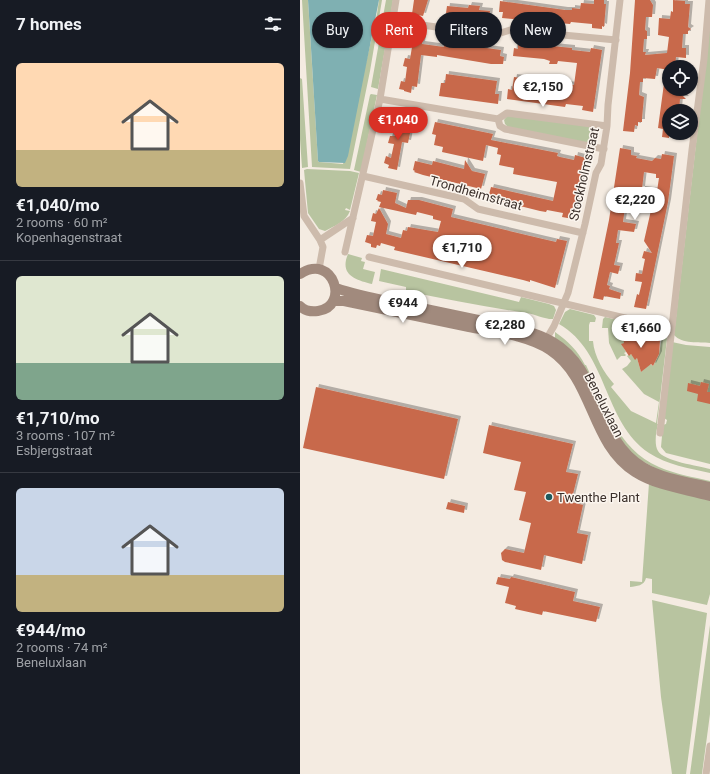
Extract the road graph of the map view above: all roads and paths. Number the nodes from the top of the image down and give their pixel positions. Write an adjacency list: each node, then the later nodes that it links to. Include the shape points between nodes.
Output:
1 (396, 0): 4 (street)
2 (620, 0): 6 (street, Stockholmstraat)
3 (709, 0): 25 (street)
4 (394, 12)
5 (427, 26): 6 (street, via 494,35 510,30)
6 (616, 40): 10 (street, Stockholmstraat)
7 (388, 48): 8 (street)
8 (380, 99): 9 (street); 12 (street)
9 (498, 119): 10 (street, via 508,113); 11 (street, via 500,126 505,129)
10 (607, 126): 11 (street, Stockholmstraat)
11 (604, 149): 15 (street, Stockholmstraat)
12 (363, 176): 14 (street); 15 (street, Trondheimstraat, via 464,199 478,209)
13 (300, 184): 16 (street, via 304,216)
14 (353, 218): 16 (street); 17 (street)
15 (583, 233): 23 (street, Stockholmstraat)
16 (320, 240): 19 (street, via 323,247)
17 (345, 252)
18 (369, 257): 23 (street)
19 (319, 269): 20 (street, via 306,270); 21 (street, via 329,274)
20 (300, 274)
21 (336, 288): 22 (street); 26 (street, Beneluxlaan, via 512,328)
22 (333, 301): 24 (street, via 328,307 316,312); 26 (street, Beneluxlaan, via 344,301 538,343)
23 (564, 304): 25 (street); 26 (street, Stockholmstraat)
24 (300, 306)
25 (671, 330): 27 (street)
26 (545, 342): 28 (street, Beneluxlaan, via 562,349 582,371 616,441 631,459 644,468 674,479); 29 (street, Beneluxlaan, via 575,376 608,443 623,462 635,472 656,482)
27 (660, 433)
28 (710, 487)
29 (710, 496)
30 (710, 746): 31 (street)
31 (706, 774)

